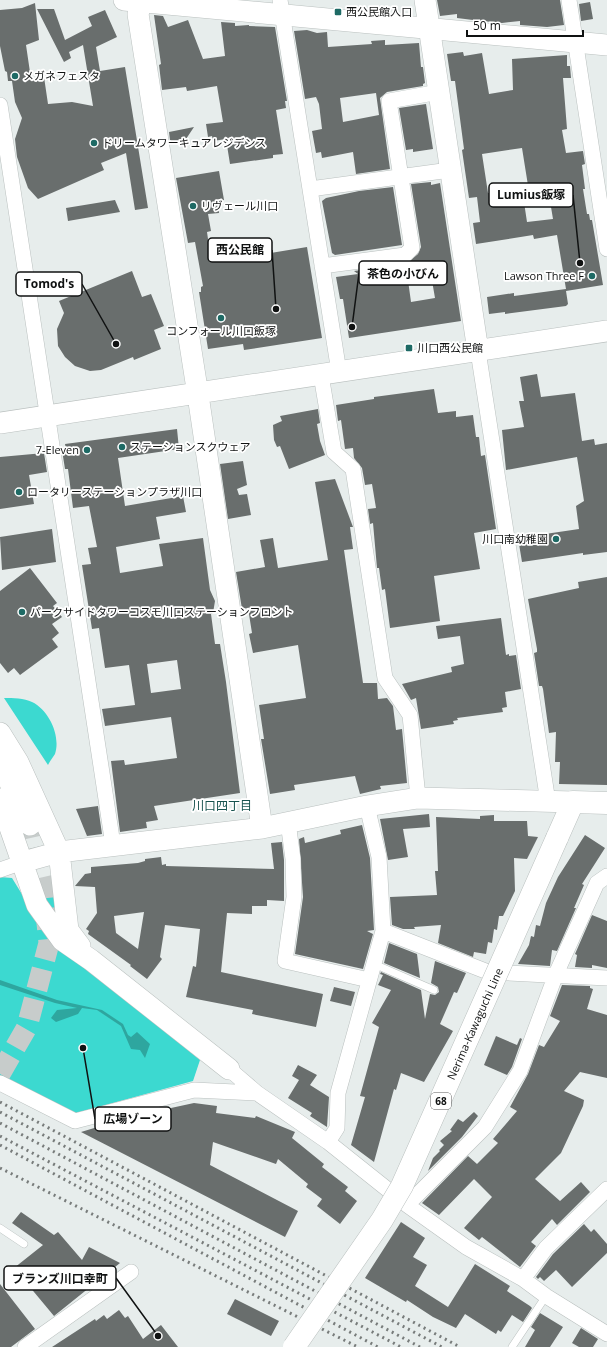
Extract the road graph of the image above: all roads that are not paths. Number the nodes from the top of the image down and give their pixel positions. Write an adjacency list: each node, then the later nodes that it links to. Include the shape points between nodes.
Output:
1 (425, 0): 5 (street)
2 (569, 0): 6 (street)
3 (136, 1): 4 (street); 18 (street)
4 (281, 8): 5 (street); 12 (street)
5 (429, 28): 6 (street); 8 (street)
6 (576, 42): 7 (street); 13 (street)
7 (607, 46)
8 (439, 92): 10 (street); 11 (street, via 389,101)
9 (0, 105): 19 (street)
10 (450, 170): 11 (street); 16 (street)
11 (400, 177): 12 (street); 14 (street, via 412,248 405,255)
12 (310, 189): 14 (street)
13 (607, 249)
14 (322, 266): 17 (street)
15 (607, 331): 16 (street)
16 (478, 351): 17 (street); 25 (street)
17 (330, 374): 18 (street); 23 (street, via 334,452 352,469 385,678 410,715)
18 (198, 395): 19 (street); 31 (street)
19 (48, 415): 20 (street); 32 (street)
20 (0, 423)
21 (0, 733): 33 (street, via 18,762)
22 (0, 762): 30 (street)
23 (418, 798): 25 (street); 28 (street)
24 (0, 799): 34 (street)
25 (548, 802): 26 (street)
26 (573, 802): 27 (main road); 57 (main road, Nerima-Kawaguchi Line / 68, bridge, via 402,1186 382,1220)
27 (607, 803)
28 (367, 806): 29 (street); 37 (street, via 379,857)
29 (288, 822): 31 (street); 42 (street, via 293,859 294,897 285,961)
30 (30, 825)
31 (262, 828): 32 (street)
32 (113, 845): 33 (street)
33 (59, 852): 34 (street); 38 (street, via 68,930)
34 (23, 862): 35 (street); 38 (street, via 37,905 62,940)
35 (0, 870)
36 (607, 876): 40 (street, via 597,883)
37 (383, 931): 39 (street); 40 (street, via 488,972)
38 (91, 960): 44 (street)
39 (374, 964): 42 (street); 43 (lane)
40 (556, 974): 41 (street); 49 (street, via 520,1071 485,1127)
41 (607, 978)
42 (369, 980): 47 (street, via 338,1094 337,1128)
43 (434, 990)
44 (229, 1069): 46 (street)
45 (0, 1083): 46 (street, via 75,1121 194,1090)
46 (257, 1093): 47 (street)
47 (328, 1142): 49 (street)
48 (607, 1189): 53 (street, via 546,1248)
49 (407, 1205): 53 (street, via 466,1247)
50 (0, 1228): 51 (lane)
51 (24, 1244)
52 (131, 1272): 56 (street)
53 (523, 1279): 54 (street)
54 (546, 1296): 55 (street); 58 (lane)
55 (607, 1334)
56 (25, 1347)
57 (294, 1347)
58 (512, 1347)

